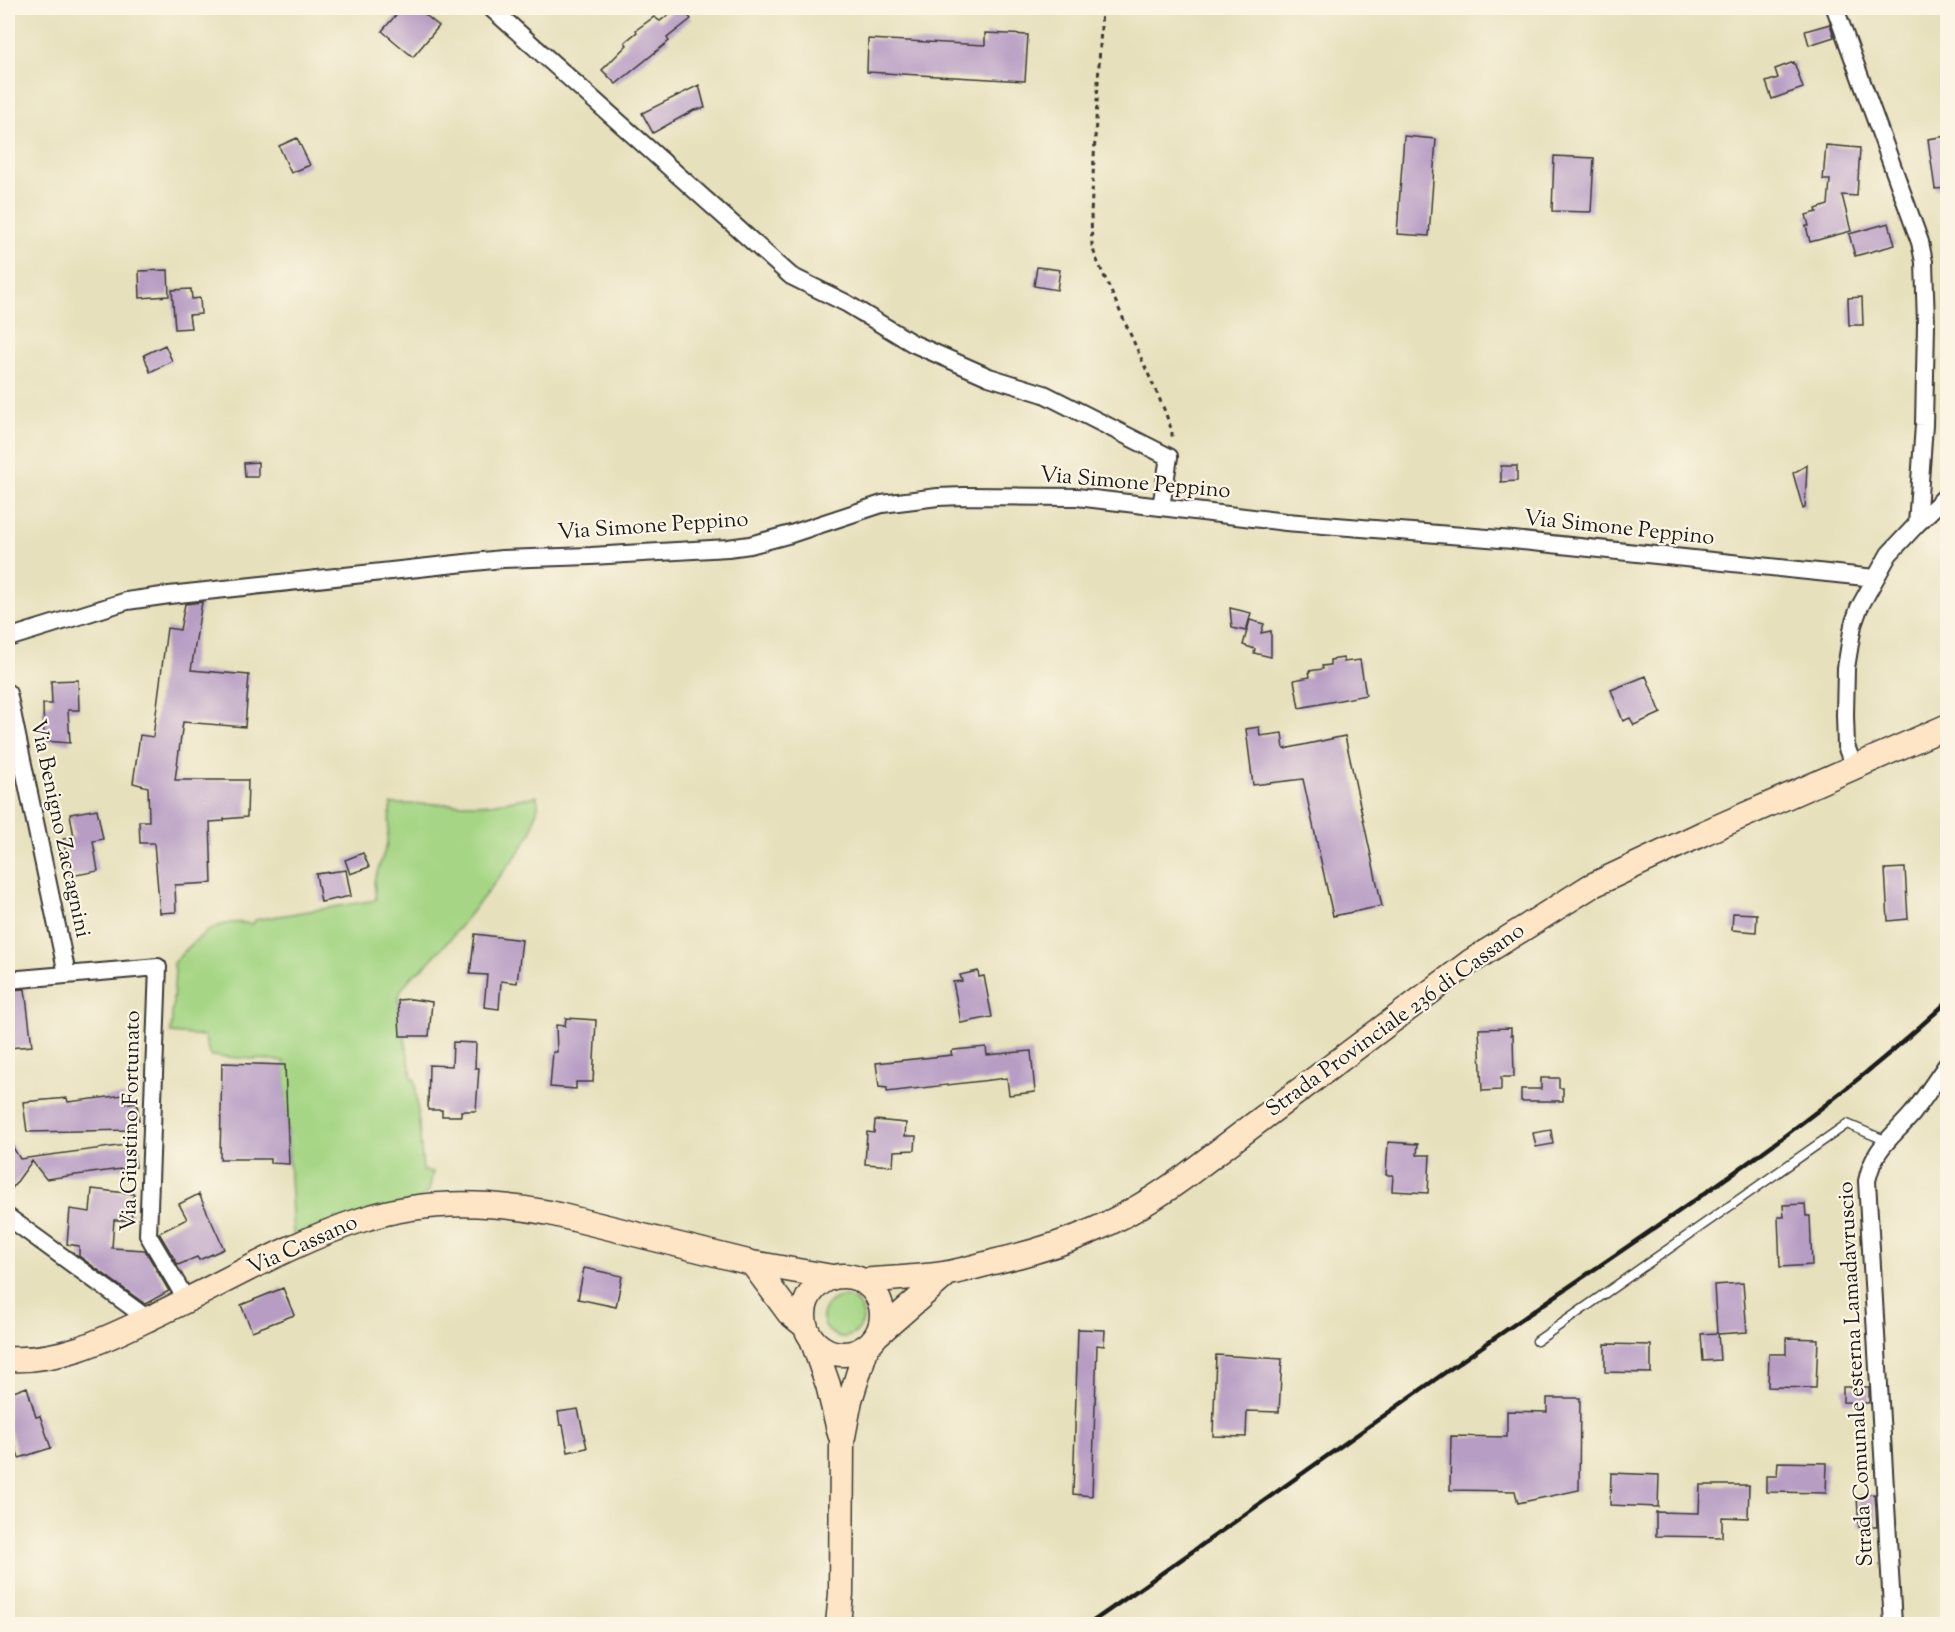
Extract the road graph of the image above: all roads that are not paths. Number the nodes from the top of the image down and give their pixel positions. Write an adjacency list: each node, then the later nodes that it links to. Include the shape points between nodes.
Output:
1 (491, 8): 4 (street, via 791,276 846,303 912,343 989,376 1052,397 1169,457)
2 (1835, 8): 5 (street, via 1915,227 1924,262 1924,425)
3 (1947, 494): 5 (street)
4 (1161, 507): 6 (street, Via Simone Peppino); 7 (street, Via Simone Peppino, via 1077,496 938,496 882,504 750,545 502,559 127,600)
5 (1917, 524): 6 (street, via 1889,554)
6 (1875, 578): 10 (street, via 1852,625 1848,645 1846,746)
7 (8, 638)
8 (8, 693): 11 (street, Via Benigno Zaccagnini)
9 (1947, 726): 10 (main road, Strada Provinciale 236 di Cassano)
10 (1854, 767): 18 (main road, Strada Provinciale 236 di Cassano, via 1591,886 1470,962 1187,1175 1119,1219 1046,1249)
11 (67, 974): 12 (street); 21 (street, Via Giustino Fortunato, via 158,967 148,1235)
12 (8, 980)
13 (1947, 1064): 14 (street, Strada Comunale esterna Lamadavruscio)
14 (1940, 1085): 15 (street, Strada Comunale esterna Lamadavruscio)
15 (1891, 1136): 25 (lane, via 1847,1124); 29 (street, Strada Comunale esterna Lamadavruscio, via 1870,1164 1867,1181)
16 (8, 1217): 22 (street)
17 (752, 1263): 19 (main road, Via Cassano); 21 (main road, Via Cassano, via 518,1206 465,1204 411,1208 362,1219 297,1246); 23 (main road)
18 (948, 1273): 20 (main road, Strada Provinciale 236 di Cassano); 24 (main road)
19 (832, 1278): 20 (main road, via 853,1277); 23 (main road, via 821,1283 809,1297 804,1314)
20 (862, 1281): 24 (main road, via 872,1288 880,1305 882,1323)
21 (188, 1301): 22 (main road, Via Cassano)
22 (148, 1319): 26 (main road, Via Cassano, via 70,1353)
23 (809, 1333): 24 (main road, via 820,1348 844,1355 856,1353); 27 (main road, via 828,1385)
24 (872, 1341): 27 (main road, via 850,1400)
25 (1537, 1341)
26 (8, 1359)
27 (842, 1442): 28 (main road)
28 (838, 1624)
29 (1893, 1624)

